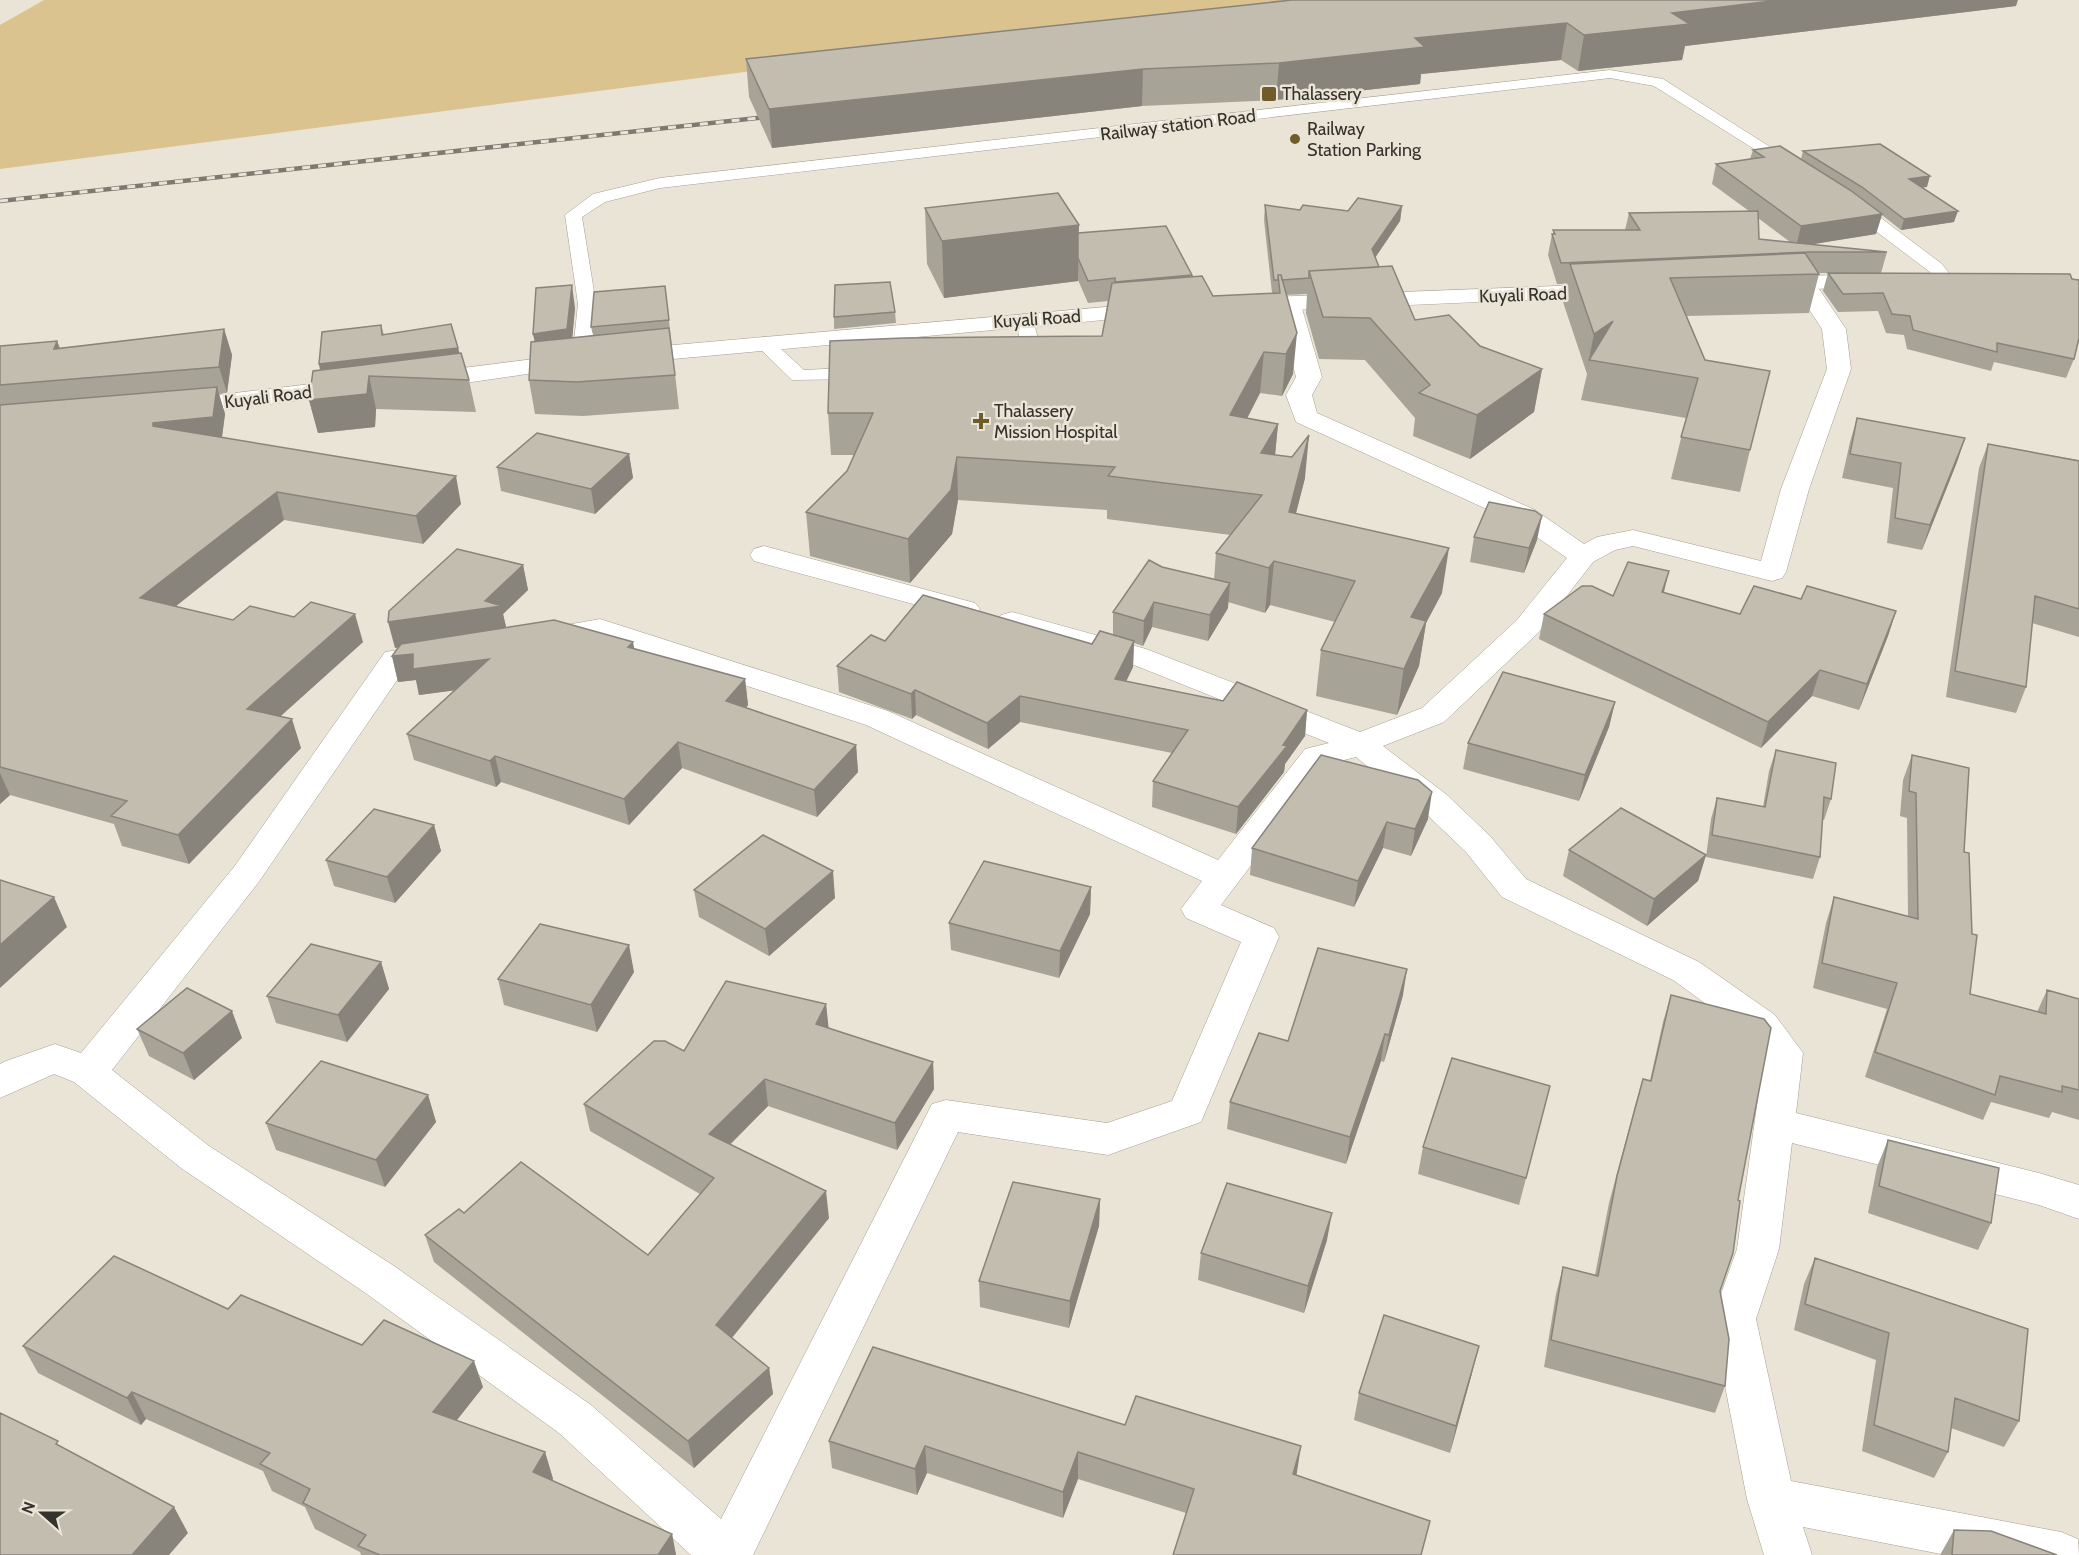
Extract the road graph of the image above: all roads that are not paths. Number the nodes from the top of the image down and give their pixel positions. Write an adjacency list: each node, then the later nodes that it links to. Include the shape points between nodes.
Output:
1 (1806, 175): 12 (lane, Railway station Road, via 1658,82 1610,75 660,183 599,198 573,215 588,327)
2 (1834, 193): 3 (lane)
3 (1957, 281): 4 (street)
4 (1803, 282): 5 (street); 17 (street, via 1834,329 1839,369 1795,489 1772,572 1633,538 1607,543)
5 (1751, 285)
6 (1630, 290): 7 (street, Kuyali Road)
7 (1289, 304): 8 (street, Kuyali Road); 17 (street, via 1309,377 1299,395 1305,417 1526,516)
8 (1221, 306)
9 (1176, 308): 10 (street, Kuyali Road)
10 (1024, 320): 11 (street, Kuyali Road); 13 (lane, via 1031,346 1024,365)
11 (763, 343): 12 (street, Kuyali Road); 14 (lane, via 799,376)
12 (582, 360): 15 (street, Kuyali Road)
13 (1001, 366)
14 (877, 372)
15 (154, 411)
16 (764, 555): 20 (street, via 1135,655)
17 (1583, 556): 20 (street, via 1527,627 1433,715)
18 (510, 642): 21 (street, via 600,628 877,718)
19 (464, 649): 22 (street, via 396,659 246,875)
20 (1358, 743): 21 (street, via 1317,756); 24 (street, via 1435,803 1478,844 1514,888 1686,971 1762,1025 1784,1053)
21 (1224, 877): 27 (street, via 1199,909 1261,937 1187,1111 1108,1139 946,1115)
22 (88, 1071): 23 (street, via 55,1058); 27 (street, via 195,1157 379,1279 575,1419)
23 (0, 1083)
24 (1773, 1123): 25 (street); 26 (street, via 1758,1249 1734,1319)
25 (2079, 1202)
26 (1771, 1499): 28 (street); 29 (street)
27 (727, 1555)
28 (1788, 1555)
29 (2061, 1555)

